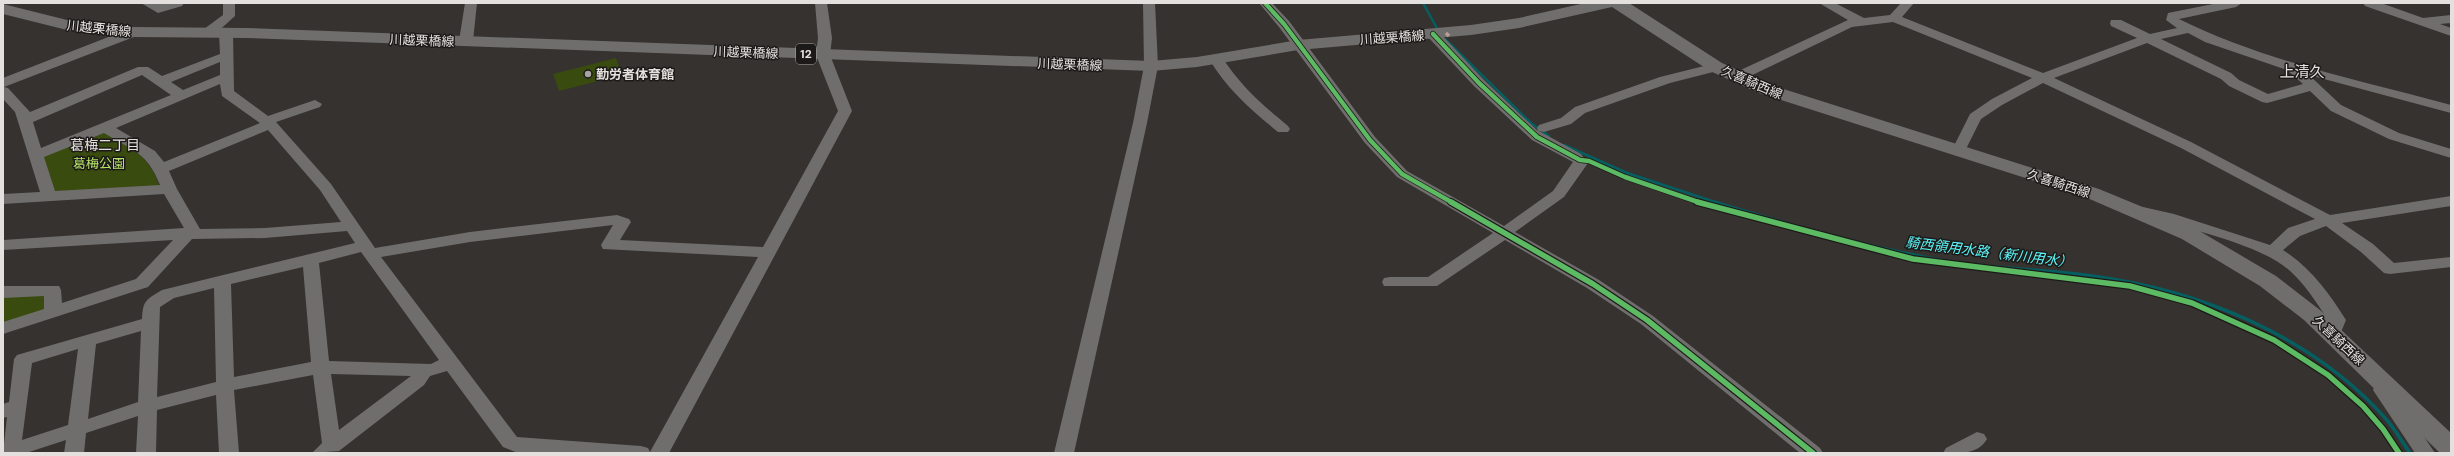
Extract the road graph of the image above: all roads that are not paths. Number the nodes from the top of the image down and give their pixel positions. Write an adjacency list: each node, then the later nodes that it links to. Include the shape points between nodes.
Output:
1 (147, 3): 2 (street, via 158,10)
2 (178, 3)
3 (229, 3): 22 (street, via 229,16)
4 (471, 3): 26 (street)
5 (821, 3): 28 (street, via 825,38)
6 (1149, 3): 31 (street)
7 (1266, 3): 27 (street)
8 (1607, 3): 24 (main road, 川越栗橋線 / 12, via 1519,23)
9 (1618, 3): 32 (main road, 久喜騎西線)
10 (1825, 3): 17 (street)
11 (1908, 3): 15 (street)
12 (2236, 3): 20 (street, via 2173,16 2172,20)
13 (2369, 3): 18 (street)
14 (3, 9): 21 (main road, 川越栗橋線 / 12, via 67,25)
15 (1894, 18): 17 (street); 36 (street)
16 (2451, 19): 18 (street)
17 (1861, 22): 35 (street, via 1849,24)
18 (2420, 22): 23 (street)
19 (2116, 23): 25 (street)
20 (2188, 29): 25 (street); 33 (street)
21 (134, 32): 22 (main road, 川越栗橋線 / 12); 38 (street)
22 (218, 32): 26 (main road, 川越栗橋線 / 12); 29 (street)
23 (2451, 32)
24 (1433, 34): 27 (main road, 川越栗橋線 / 12); 60 (street, via 1479,83 1537,137 1580,160 1559,194)
25 (2146, 39): 36 (street); 39 (street, via 2226,76 2234,83 2267,99)
26 (466, 42): 28 (main road, 川越栗橋線 / 12)
27 (1298, 45): 30 (main road, 川越栗橋線 / 12); 60 (street, via 1370,140 1402,174)
28 (823, 55): 31 (main road, 川越栗橋線 / 12); 65 (street, via 845,111)
29 (226, 56): 34 (street); 37 (street)
30 (1216, 59): 31 (main road, 川越栗橋線 / 12); 48 (street, via 1227,77 1246,98)
31 (1151, 66): 93 (street)
32 (1716, 67): 35 (main road, 久喜騎西線); 47 (street, via 1665,80 1580,110 1566,121)
33 (2292, 67): 39 (street); 43 (street)
34 (226, 77): 40 (street); 45 (street, via 228,95)
35 (1737, 77): 49 (main road, 久喜騎西線, via 1802,102)
36 (2043, 78): 49 (street, via 1997,102 1975,117); 58 (street, via 2186,145)
37 (160, 82): 40 (street); 44 (street, via 143,70)
38 (3, 83)
39 (2312, 86): 50 (street, via 2336,108 2394,136)
40 (181, 95): 46 (street)
41 (6, 98): 44 (street, via 22,111)
42 (315, 104): 45 (street)
43 (2451, 109)
44 (24, 120): 51 (street)
45 (268, 123): 52 (street); 59 (street, via 326,187)
46 (105, 127): 51 (street); 52 (street, via 150,154)
47 (1544, 128)
48 (1283, 129)
49 (1959, 150): 57 (main road, 久喜騎西線)
50 (2451, 154)
51 (37, 155): 54 (street)
52 (161, 170): 53 (street)
53 (169, 189): 54 (street); 61 (street, via 190,223 192,229)
54 (49, 197): 55 (street)
55 (3, 199)
56 (2451, 201): 58 (street)
57 (2139, 211): 64 (street, via 2168,217); 74 (main road, 久喜騎西線, via 2226,255 2268,281)
58 (2328, 220): 64 (street, via 2294,232); 67 (street, via 2367,248 2390,269)
59 (353, 226): 61 (street, via 265,233); 63 (street)
60 (1503, 232): 69 (street, via 1431,282); 94 (street, via 1593,284 1647,320)
61 (185, 234): 62 (street); 71 (street, via 142,283)
62 (3, 245)
63 (369, 250): 65 (street, via 617,220 623,222 609,245); 66 (street); 76 (street)
64 (2273, 251): 74 (street, via 2306,275 2338,320)
65 (769, 252): 92 (street)
66 (310, 258): 68 (street); 77 (street)
67 (2451, 262)
68 (222, 280): 72 (street, via 168,294 151,304); 80 (street)
69 (1390, 282)
70 (3, 292): 71 (street, via 53,290)
71 (53, 312): 73 (street)
72 (150, 323): 75 (street); 81 (street)
73 (3, 328)
74 (2333, 333): 79 (main road, 久喜騎西線)
75 (88, 341): 82 (street, via 24,359); 83 (street)
76 (450, 362): 78 (street, via 434,370); 91 (street, via 514,445)
77 (321, 368): 78 (street); 80 (street, via 292,370); 86 (street)
78 (424, 371): 86 (street, via 418,380)
79 (2378, 377): 85 (main road, 久喜騎西線); 96 (street, via 2387,399)
80 (225, 384): 81 (street); 90 (street)
81 (148, 406): 83 (street); 89 (street)
82 (11, 408): 87 (street)
83 (77, 429): 87 (street); 88 (street)
84 (1977, 439): 95 (street)
85 (2451, 448)
86 (327, 450)
87 (8, 452)
88 (74, 453)
89 (146, 453)
90 (229, 453)
91 (641, 453)
92 (659, 453)
93 (1064, 453)
94 (1813, 453)
95 (1953, 453)
96 (2425, 453)

